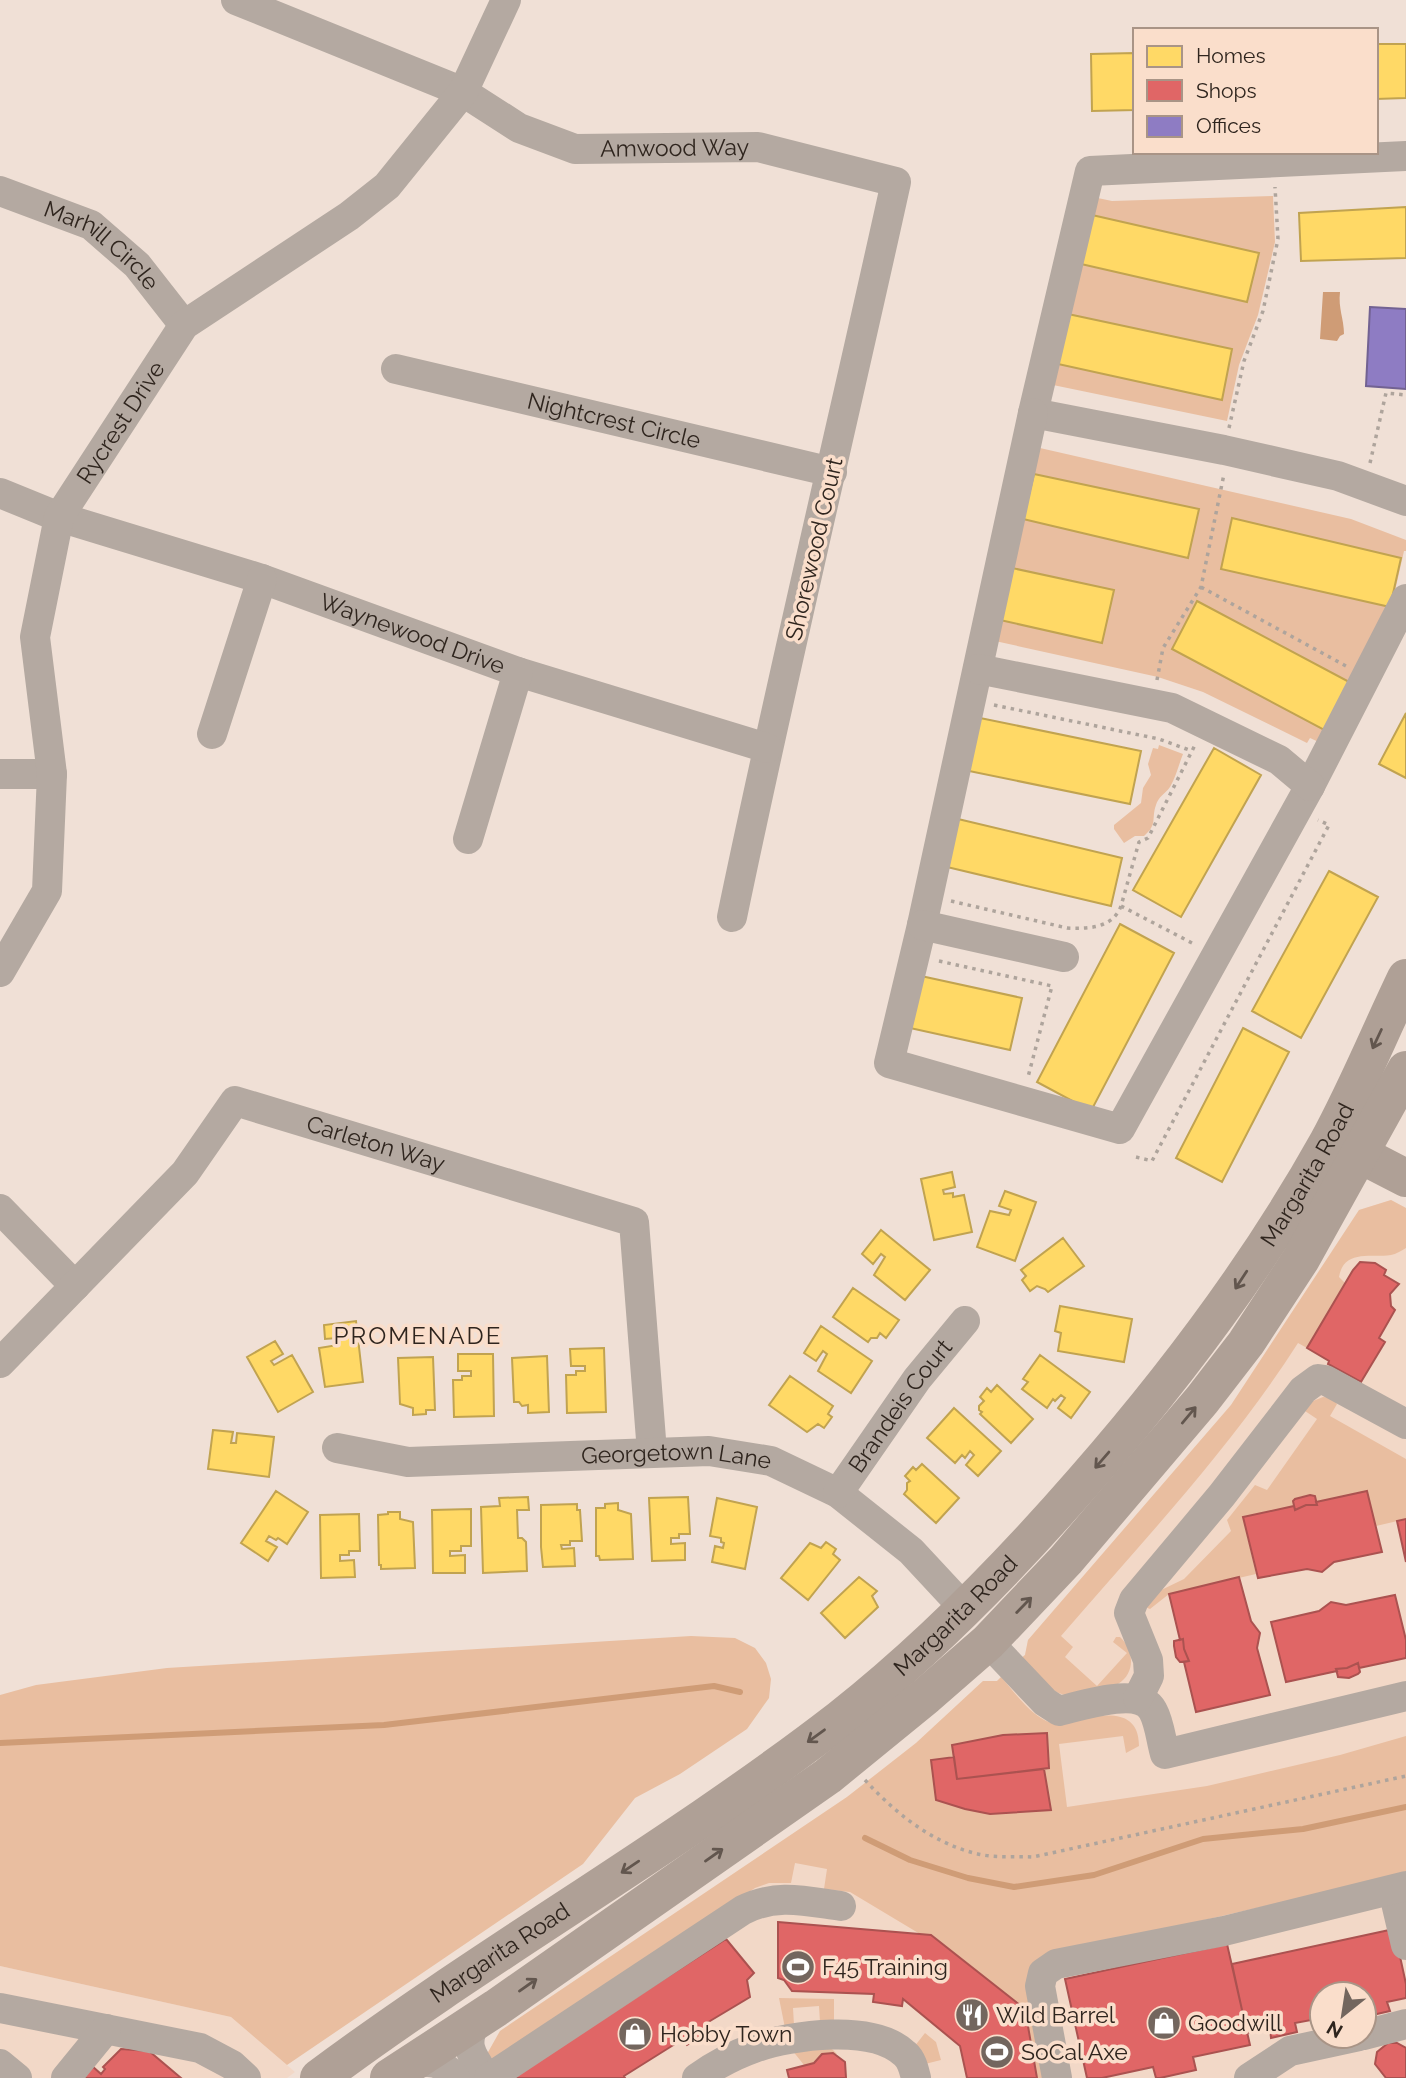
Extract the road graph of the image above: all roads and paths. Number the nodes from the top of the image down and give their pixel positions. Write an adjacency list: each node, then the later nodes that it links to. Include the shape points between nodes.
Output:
1 (236, 0): 3 (street, Amwood Way)
2 (506, 0): 3 (street, Rycrest Drive)
3 (463, 92): 6 (street, Amwood Way, via 519,128 575,149 758,146); 8 (street, Rycrest Drive, via 387,186)
4 (1406, 156): 5 (street)
5 (1273, 163): 11 (street, via 1090,171); 12 (path, via 1278,239 1263,311 1244,361)
6 (896, 182): 13 (street, Shorewood Court)
7 (0, 191): 8 (street, Marhill Circle, via 91,225 137,265)
8 (184, 325): 17 (street, Rycrest Drive)
9 (397, 369): 13 (street, Nightcrest Circle)
10 (1406, 395): 14 (path, via 1386,393)
11 (1033, 413): 12 (street); 21 (street)
12 (1226, 451): 14 (street); 19 (path)
13 (832, 472): 28 (street, Shorewood Court)
14 (1365, 486): 16 (street)
15 (0, 493): 17 (street, Waynewood Drive)
16 (1406, 501)
17 (59, 517): 18 (street, Waynewood Drive); 31 (street, Rycrest Drive, via 35,637)
18 (262, 579): 22 (street, Waynewood Drive); 27 (street)
19 (1201, 587): 23 (path); 25 (path, via 1163,648)
20 (1406, 599): 23 (street)
21 (978, 669): 24 (street); 25 (street)
22 (518, 672): 28 (street, Waynewood Drive); 33 (street)
23 (1366, 677): 32 (street)
24 (971, 700): 29 (path, via 1159,739); 34 (street)
25 (1153, 704): 26 (street)
26 (1205, 724): 29 (path); 32 (street, via 1279,761)
27 (212, 734)
28 (767, 748): 36 (street, Shorewood Court)
29 (1192, 751): 35 (path, via 1148,838 1139,842)
30 (0, 774): 31 (street)
31 (52, 774): 41 (street, Rycrest Drive, via 47,891)
32 (1304, 798): 38 (street); 46 (path, via 1329,825 1152,1161)
33 (468, 839)
34 (929, 895): 35 (path, via 1067,928 1110,922); 37 (street)
35 (1121, 906): 38 (path)
36 (732, 917)
37 (922, 925): 39 (street); 40 (street)
38 (1216, 955): 39 (street, via 1120,1129 889,1063)
39 (915, 956): 44 (path, via 1052,986)
40 (1064, 957)
41 (0, 972)
42 (1406, 978): 45 (main road, Margarita Road, one-way to 45)
43 (1406, 1070): 45 (main road, Margarita Road)
44 (1028, 1077)
45 (1363, 1134): 47 (main road); 56 (main road, Margarita Road, one-way to 56, via 1116,1444 1018,1556); 57 (main road, Margarita Road, one-way to 45, via 1074,1551 1238,1352 1301,1259)
46 (1136, 1157)
47 (1406, 1178)
48 (0, 1209): 49 (street)
49 (75, 1286): 51 (street, Carleton Way); 54 (street, Carleton Way, via 185,1173 235,1101 635,1222)
50 (965, 1321): 55 (street, Brandeis Court, via 917,1379)
51 (0, 1363)
52 (1406, 1424): 59 (street, via 1325,1381 1318,1379 1303,1390 1134,1600 1129,1613 1144,1648 1149,1676)
53 (337, 1448): 54 (street, Georgetown Lane, via 408,1462)
54 (652, 1452): 55 (street, Georgetown Lane, via 709,1451 771,1461)
55 (838, 1493): 56 (street, Georgetown Lane, via 911,1551)
56 (964, 1608): 62 (main road, via 969,1621 951,1650 835,1753 772,1798); 77 (main road, Margarita Road, one-way to 77, via 839,1719)
57 (988, 1642): 59 (street, via 1059,1711); 62 (main road, Margarita Road, via 828,1776)
58 (1406, 1696): 59 (street, via 1165,1754 1153,1711)
59 (1138, 1698)
60 (1406, 1776): 61 (path, via 1033,1857 986,1856 954,1847 894,1810)
61 (864, 1778)
62 (752, 1829): 67 (main road, Margarita Road, one-way to 62)
63 (1400, 1888): 65 (street); 82 (street, via 1224,1931 1056,1964 1043,1973 1040,1986)
64 (841, 1906): 79 (street, via 782,1898 760,1901)
65 (1406, 1945)
66 (0, 2008): 69 (street)
67 (478, 2019): 73 (main road, Margarita Road); 79 (street, via 471,2029 470,2048)
68 (1406, 2024): 70 (street)
69 (106, 2029): 75 (street); 76 (street, via 200,2048)
70 (1378, 2031)
71 (1308, 2047): 83 (street, via 1290,2051)
72 (0, 2064): 74 (street)
73 (400, 2071): 78 (street, via 428,2060 439,2062)
74 (18, 2078)
75 (66, 2078)
76 (246, 2078)
77 (319, 2078)
78 (455, 2078)
79 (488, 2078)
80 (697, 2078): 81 (street, via 734,2056 781,2040 843,2035 866,2036 894,2046 906,2054)
81 (916, 2078)
82 (1057, 2078)
83 (1249, 2078)

